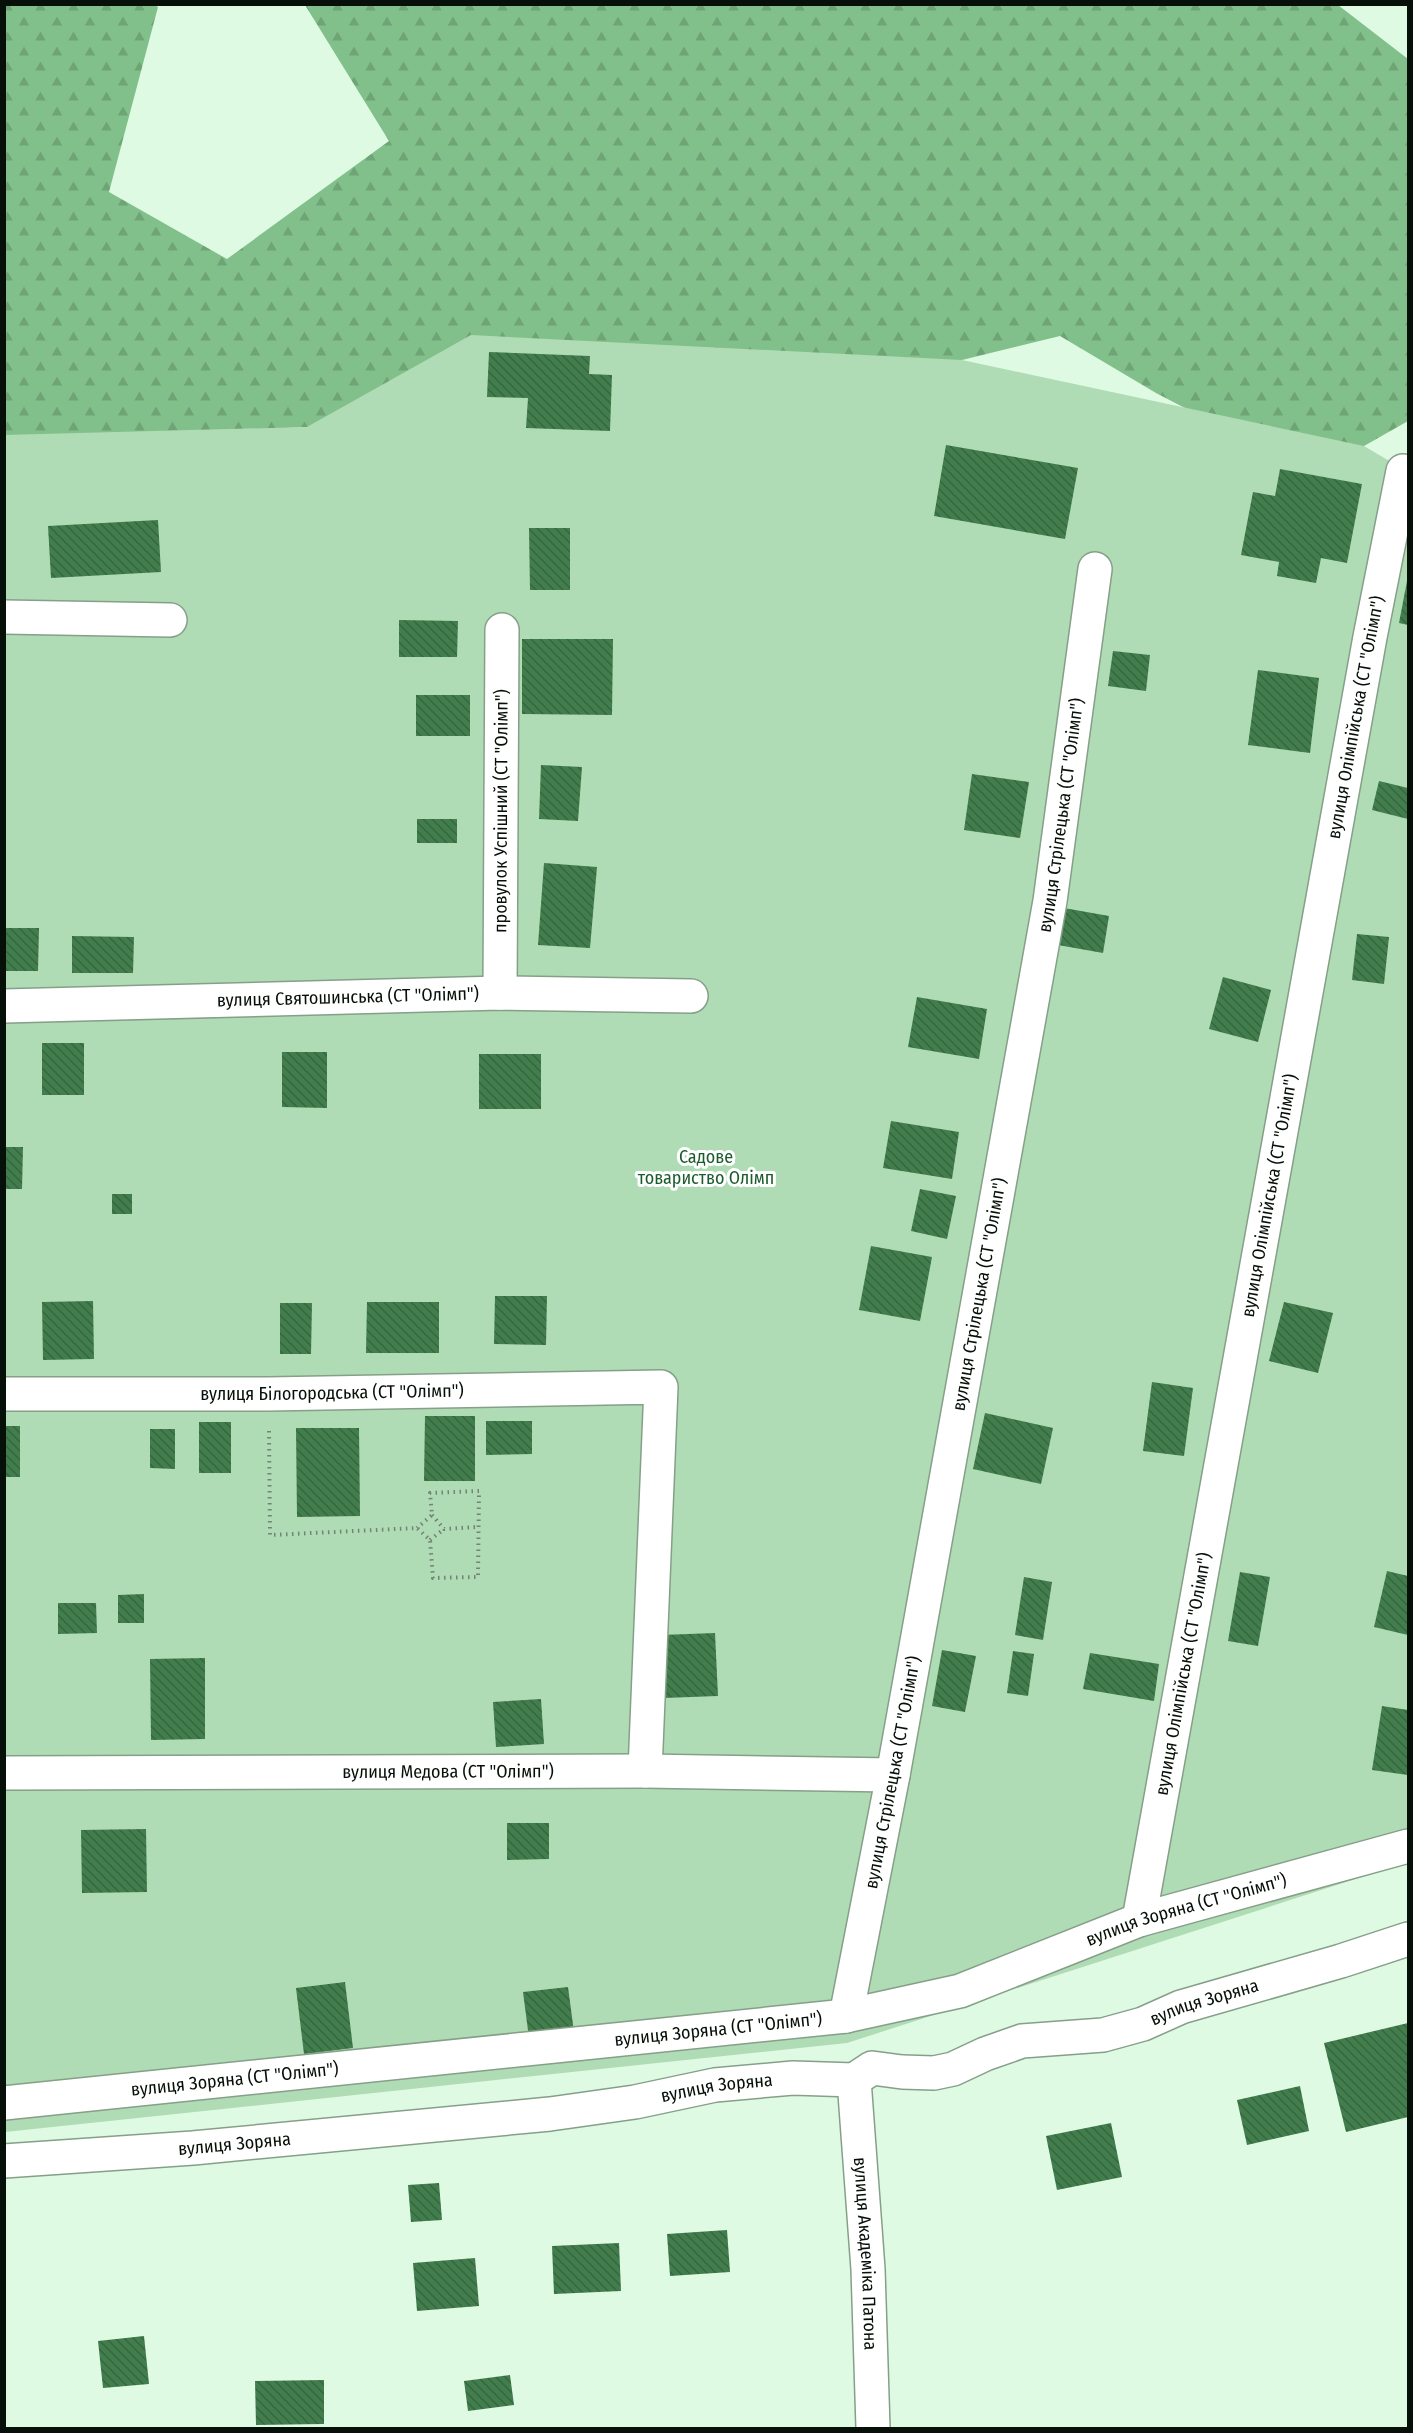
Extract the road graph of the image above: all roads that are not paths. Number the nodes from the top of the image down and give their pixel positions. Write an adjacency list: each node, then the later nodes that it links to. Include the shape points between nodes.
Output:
1 (1403, 471): 14 (street, вулиця Олімпійська (СТ "Олімп"))
2 (1095, 569): 12 (street, вулиця Стрілецька (СТ "Олімп"), via 1050,901)
3 (4, 617): 4 (street)
4 (170, 620)
5 (502, 630): 6 (street, провулок Успішний (СТ "Олімп"))
6 (500, 993): 7 (street, вулиця Святошинська (СТ "Олімп")); 8 (street, вулиця Святошинська (СТ "Олімп"))
7 (691, 996)
8 (4, 1006)
9 (4, 1394): 10 (street, вулиця Білогородська (СТ "Олімп"), via 661,1387)
10 (645, 1771): 11 (street, вулиця Медова (СТ "Олімп")); 12 (street, вулиця Медова (СТ "Олімп"))
11 (4, 1773)
12 (893, 1775): 16 (street, вулиця Стрілецька (СТ "Олімп"))
13 (1408, 1846): 14 (street, вулиця Зоряна (СТ "Олімп"))
14 (1139, 1920): 16 (street, вулиця Зоряна (СТ "Олімп"), via 960,1991)
15 (1408, 1939): 17 (street, вулиця Зоряна, via 1181,2007 1143,2024 1103,2035 1022,2041 934,2073 872,2068)
16 (846, 2016): 18 (street, вулиця Зоряна (СТ "Олімп"))
17 (854, 2080): 19 (street, вулиця Зоряна, via 793,2078 715,2085 550,2114 193,2148); 20 (street, вулиця Академіка Патона, via 868,2269)
18 (4, 2103)
19 (4, 2161)
20 (873, 2428)

